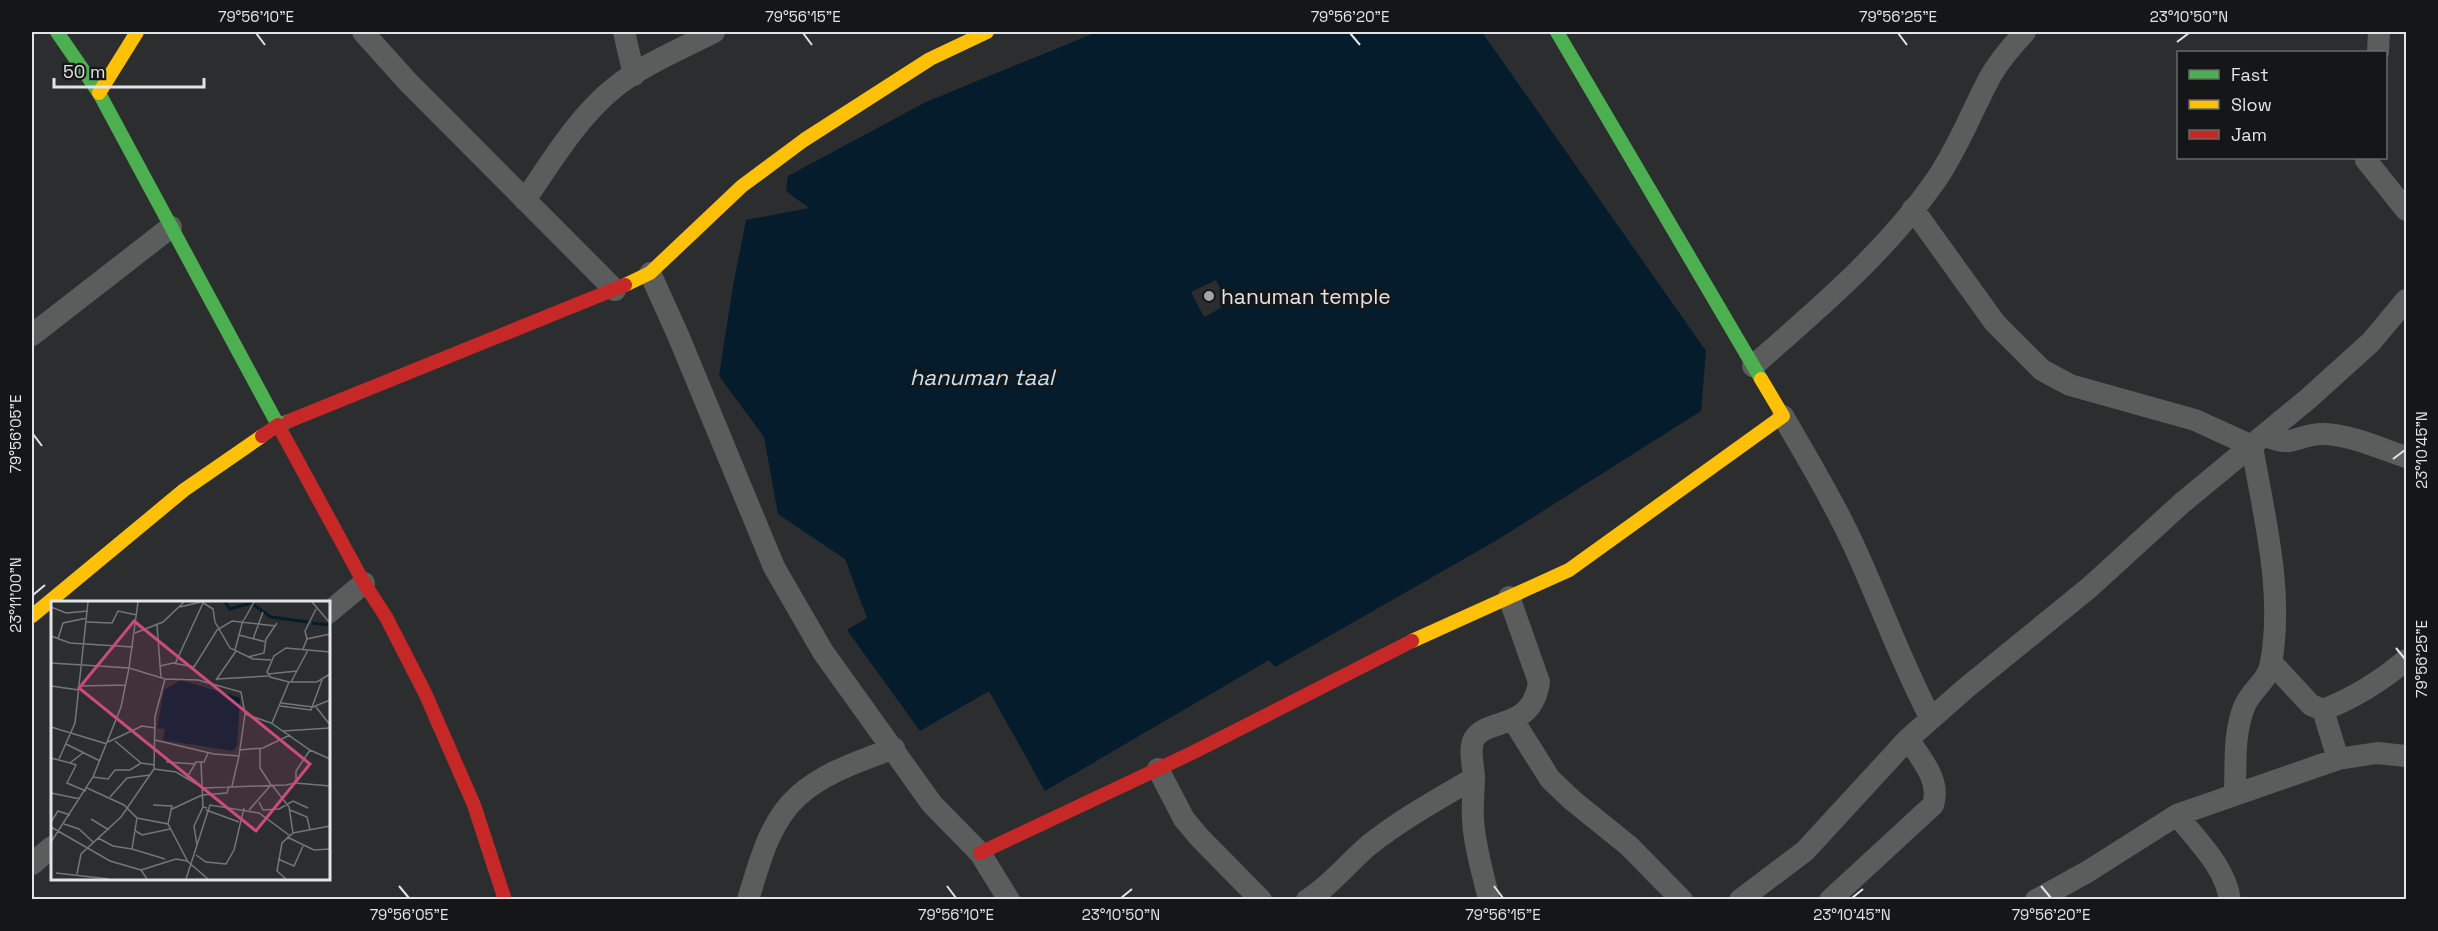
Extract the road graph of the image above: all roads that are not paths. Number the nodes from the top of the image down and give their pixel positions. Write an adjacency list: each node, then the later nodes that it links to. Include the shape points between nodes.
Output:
1 (57, 32): 12 (street)
2 (137, 32): 12 (street)
3 (363, 32): 14 (street)
4 (624, 32): 11 (street)
5 (714, 32): 11 (street)
6 (987, 32): 18 (street, via 930,58 804,140 742,186)
7 (1557, 32): 22 (street)
8 (2379, 32): 10 (street)
9 (2013, 37): 15 (street, via 1963,136)
10 (2378, 51)
11 (634, 75): 14 (street, via 587,113)
12 (99, 93): 17 (street)
13 (2366, 159): 16 (street)
14 (525, 200): 19 (street)
15 (1913, 209): 22 (street, via 1880,251); 25 (street, via 1995,323 2042,370 2070,385)
16 (2406, 210)
17 (171, 227): 21 (street); 24 (street)
18 (650, 273): 19 (street); 37 (street, via 774,567 823,651)
19 (615, 290): 24 (street)
20 (2406, 300): 25 (street, via 2371,342)
21 (32, 335)
22 (1753, 366): 23 (street)
23 (1783, 416): 28 (street, via 1569,570); 34 (street, via 1853,544 1908,676)
24 (278, 425): 27 (street); 30 (street, via 184,490)
25 (2258, 440): 26 (street, via 2289,442 2323,434); 32 (street, via 2276,600); 34 (street)
26 (2406, 458)
27 (364, 583): 29 (street); 47 (street, via 425,693 474,806)
28 (1509, 597): 35 (street, via 1539,682 1532,705); 40 (street, via 1385,653)
29 (330, 611)
30 (32, 616)
31 (2406, 660): 33 (street, via 2350,699)
32 (2271, 662): 33 (street, via 2311,705); 42 (street, via 2267,676 2246,702 2238,722)
33 (2323, 710): 39 (street)
34 (1931, 719): 36 (street)
35 (1513, 720): 41 (street, via 1474,738); 53 (street, via 1550,779 1629,846)
36 (1908, 740): 54 (street, via 1804,851); 55 (street, via 1932,776 1937,793 1933,805)
37 (894, 748): 45 (street, via 932,804); 48 (street, via 838,770 798,796 778,821 764,848)
38 (2406, 756): 39 (street, via 2377,753)
39 (2338, 759): 42 (street)
40 (1158, 769): 45 (street); 50 (street, via 1184,819)
41 (1474, 778): 51 (street, via 1391,828); 52 (street, via 1473,818)
42 (2235, 795): 43 (street)
43 (2177, 815): 56 (street, via 2087,873); 57 (street, via 2220,869 2228,884)
44 (51, 848): 46 (street)
45 (980, 853): 49 (street)
46 (32, 864)
47 (505, 900)
48 (748, 900)
49 (1009, 900)
50 (1261, 900)
51 (1307, 900)
52 (1489, 900)
53 (1682, 900)
54 (1740, 900)
55 (1830, 900)
56 (2036, 900)
57 (2230, 900)

